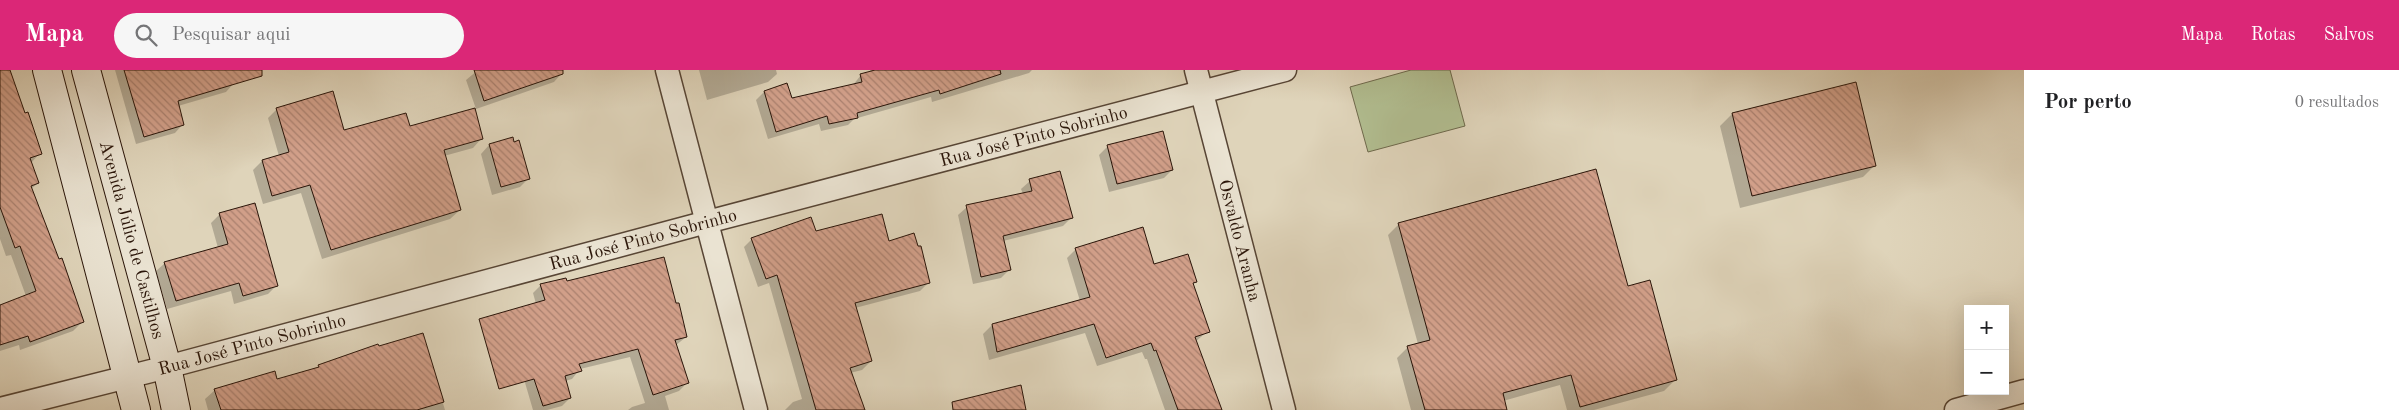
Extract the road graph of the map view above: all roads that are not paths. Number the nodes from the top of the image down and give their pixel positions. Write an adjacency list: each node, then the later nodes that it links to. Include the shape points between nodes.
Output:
1 (46, 70): 8 (street)
2 (86, 70): 7 (street, Avenida Júlio de Castilhos)
3 (667, 70): 9 (street)
4 (1196, 70): 6 (street, Osvaldo Aranha)
5 (1285, 70): 6 (street, Rua José Pinto Sobrinho)
6 (1202, 92): 9 (street, Rua José Pinto Sobrinho); 17 (street, Osvaldo Aranha)
7 (96, 109): 8 (street); 10 (street, Avenida Júlio de Castilhos)
8 (59, 118): 11 (street)
9 (707, 222): 10 (street, Rua José Pinto Sobrinho); 16 (street)
10 (166, 367): 11 (street, Rua José Pinto Sobrinho); 15 (street, Avenida Júlio de Castilhos)
11 (127, 377): 13 (street, Rua José Pinto Sobrinho); 14 (street)
12 (2024, 391): 18 (street)
13 (0, 410)
14 (136, 410)
15 (176, 410)
16 (756, 410)
17 (1284, 410)
18 (1958, 410)

